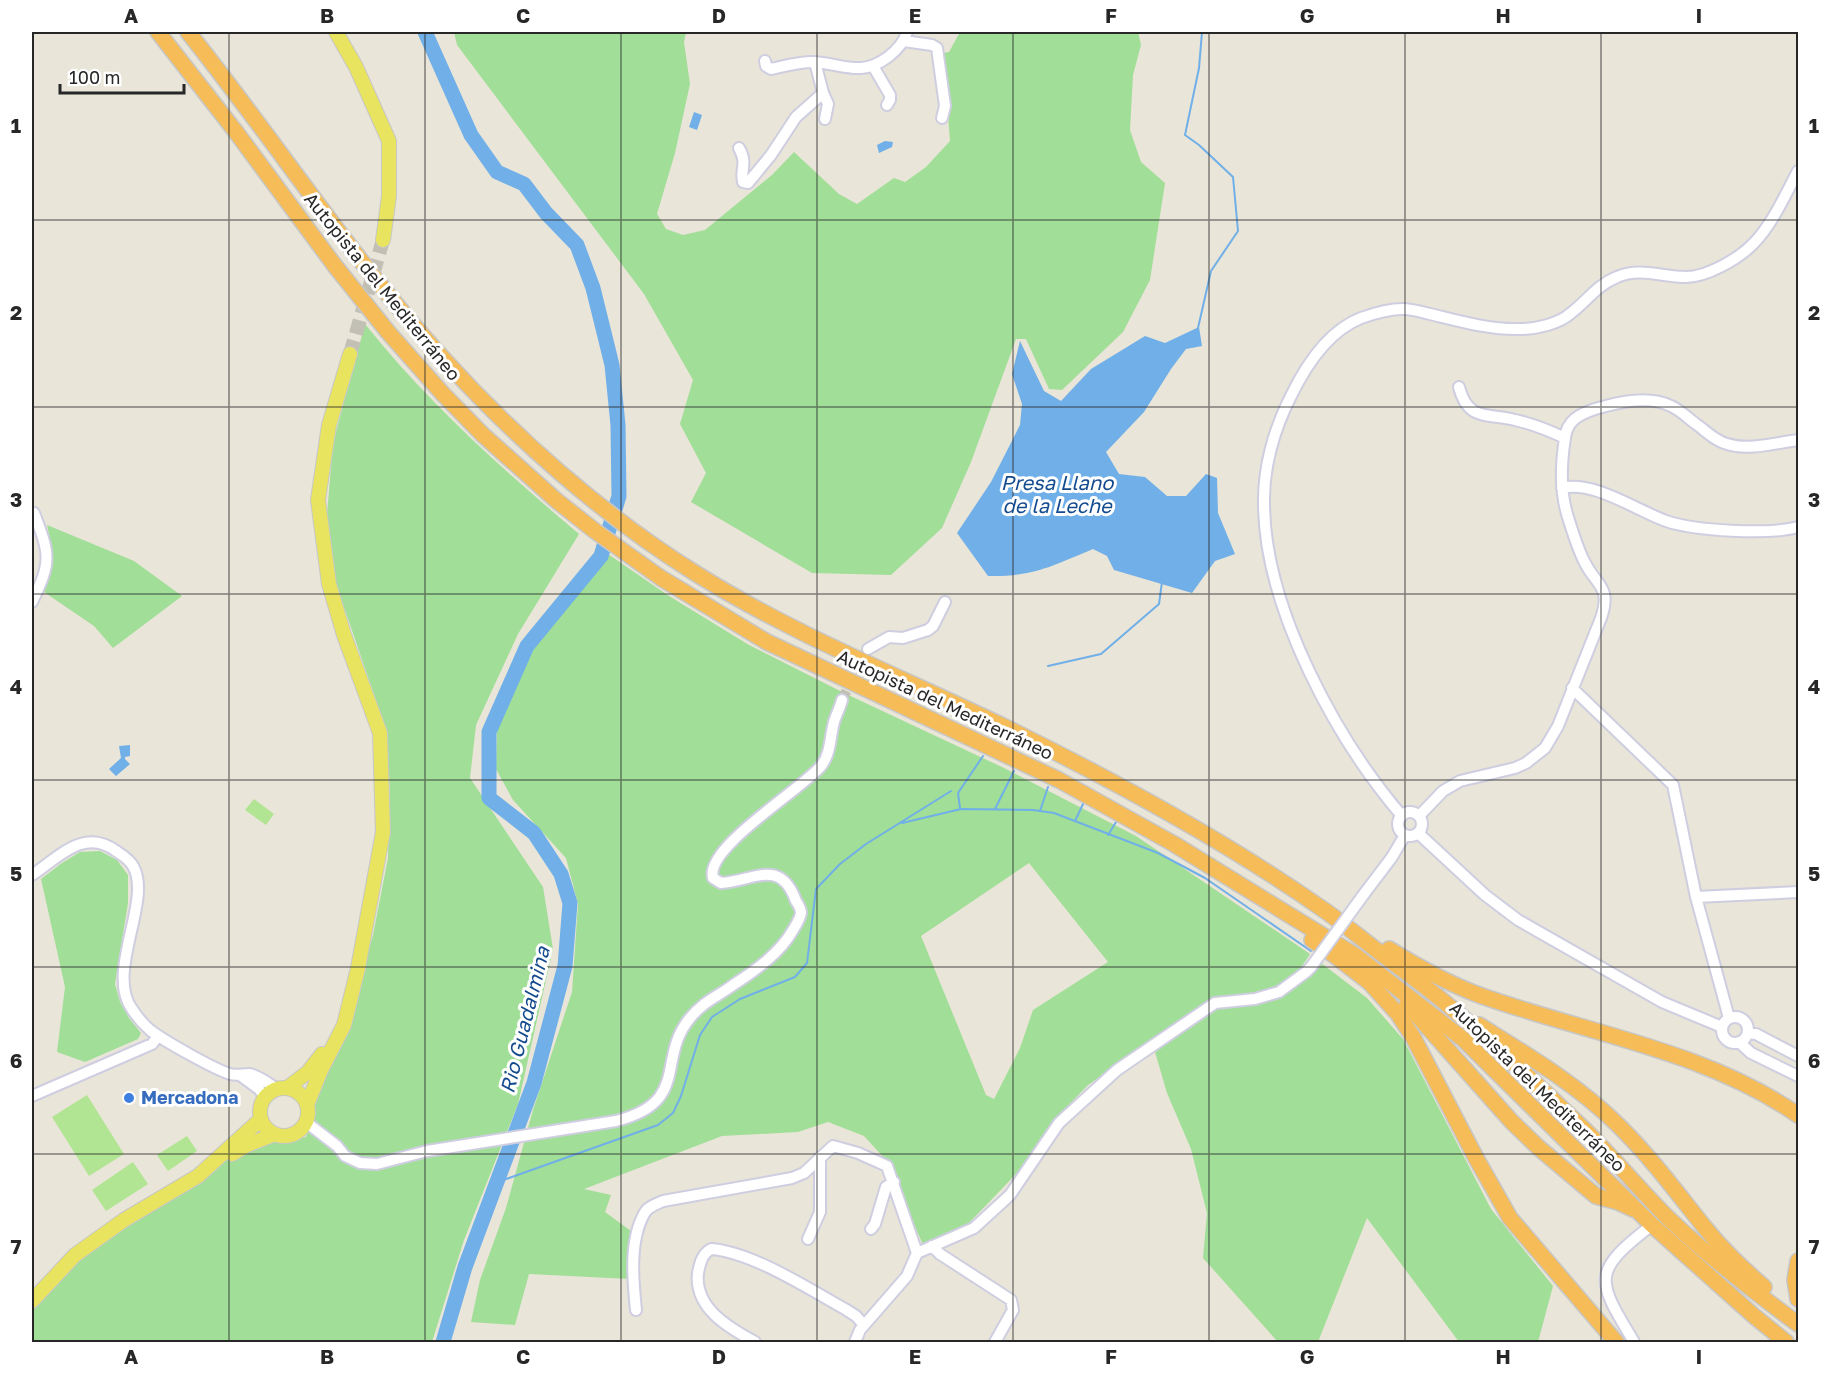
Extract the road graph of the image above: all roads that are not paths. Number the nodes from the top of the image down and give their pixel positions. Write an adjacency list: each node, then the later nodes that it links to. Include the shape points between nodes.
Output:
1 (158, 32): 31 (highway, Autopista del Mediterráneo, via 348,282 442,393 557,501 686,595 767,642 1059,780)
2 (188, 32): 35 (highway, Autopista del Mediterráneo, via 387,293 439,354 500,418 581,489 692,571 774,619 1135,793 1204,832)
3 (336, 32): 14 (main road, via 389,141)
4 (905, 36): 7 (street, via 896,51); 10 (street, via 937,48 945,106)
5 (765, 61): 6 (street, via 771,69)
6 (815, 62): 7 (street, via 853,69); 8 (street)
7 (873, 66): 9 (street, via 890,95)
8 (823, 93): 11 (street, via 828,104); 12 (street, via 796,117 748,183 742,180 744,162)
9 (887, 105)
10 (942, 118)
11 (825, 119)
12 (739, 148)
13 (1798, 171): 27 (street, via 1753,244 1705,274 1620,275 1600,285 1569,315 1546,325 1520,329 1405,309 1383,311 1359,319 1330,337 1301,376 1279,420 1269,459 1263,503 1270,567 1314,682 1369,774)
14 (383, 240)
15 (350, 354): 37 (main road, via 329,425 318,500 329,584 380,733 383,832)
16 (1459, 387): 17 (street, via 1466,405 1479,414 1511,418)
17 (1565, 438): 18 (street, via 1570,422 1580,414 1611,404 1656,400 1673,406 1716,440 1727,444 1746,448); 19 (street)
18 (1798, 440)
19 (1562, 488): 21 (street, via 1572,485 1594,490 1688,527 1786,531); 25 (street, via 1566,513 1585,563 1602,586 1606,605)
20 (32, 514): 22 (street, via 47,547 45,575)
21 (1798, 527)
22 (32, 602)
23 (945, 602): 24 (street, via 928,630 903,638 889,637)
24 (868, 649)
25 (1572, 688): 28 (street, via 1551,739 1534,757 1515,768 1460,781 1443,791); 34 (street, via 1673,785)
26 (842, 700): 54 (street, via 823,764 729,844 711,873 720,883 775,874 784,878 801,913 785,944 732,986 708,999 689,1019 677,1044 664,1091 652,1106 616,1121 427,1151 377,1164 360,1163 345,1156)
27 (1402, 816): 28 (street, via 1410,812); 30 (street, via 1398,824)
28 (1419, 816): 29 (street, via 1422,824)
29 (1418, 833): 30 (street); 39 (street, via 1518,920 1662,1002)
30 (1405, 835): 64 (street, bridge, via 1306,972 1279,992 1215,1003 1117,1070 1059,1123 1010,1195 974,1228)
31 (1174, 844): 36 (highway, Autopista del Mediterráneo); 77 (highway, via 1233,890 1334,955 1389,1002 1413,1037 1510,1218)
32 (32, 875): 41 (street, via 82,842 111,847 133,866 138,887 123,981 129,1006)
33 (1798, 892): 34 (street)
34 (1696, 897): 39 (street)
35 (1326, 911): 38 (highway, Autopista del Mediterráneo); 52 (highway, via 1432,975 1477,994 1671,1054 1720,1073)
36 (1308, 926): 42 (highway, via 1398,996); 43 (highway, Autopista del Mediterráneo, via 1356,956)
37 (350, 1002): 49 (main road, via 324,1052 308,1072); 51 (main road, via 344,1025)
38 (1449, 1006): 46 (highway); 65 (highway, Autopista del Mediterráneo, via 1591,1136 1667,1216)
39 (1726, 1023): 40 (street, via 1733,1017 1743,1020); 44 (street, via 1722,1032 1727,1040)
40 (1748, 1034): 44 (street); 45 (street, via 1756,1034)
41 (158, 1036): 49 (street, via 226,1072 240,1075 259,1089); 50 (street, via 152,1044)
42 (1438, 1038): 48 (highway); 59 (highway, via 1539,1148 1596,1196)
43 (1463, 1039): 48 (highway); 60 (highway, Autopista del Mediterráneo)
44 (1739, 1042): 47 (street, via 1751,1053)
45 (1798, 1056)
46 (1541, 1063): 65 (highway, via 1635,1155); 65 (highway, via 1617,1124 1665,1177)
47 (1798, 1076)
48 (1487, 1078): 59 (highway, via 1546,1146 1594,1188)
49 (277, 1091): 51 (main road, via 300,1094); 53 (main road, via 261,1103)
50 (32, 1096)
51 (307, 1105): 54 (main road)
52 (1798, 1115)
53 (261, 1119): 55 (main road); 57 (main road)
54 (306, 1122): 55 (main road, via 290,1136)
55 (275, 1134): 57 (main road)
56 (820, 1157): 58 (street, via 833,1146 858,1153 886,1167); 63 (street, via 820,1212); 70 (street, via 804,1173 792,1178 663,1201 649,1208 636,1235)
57 (212, 1165): 69 (main road, via 75,1255)
58 (894, 1182): 62 (street, via 886,1186); 66 (street)
59 (1618, 1202): 60 (highway)
60 (1640, 1213): 61 (highway, Autopista del Mediterráneo)
61 (1653, 1225): 78 (street, via 1627,1245 1605,1273 1612,1306); 79 (highway, Autopista del Mediterráneo)
62 (871, 1229)
63 (808, 1239)
64 (932, 1246): 66 (street); 76 (street, via 1011,1300 1013,1310)
65 (1712, 1247): 71 (highway); 72 (highway, Autopista del Mediterráneo)
66 (917, 1253): 73 (street, via 907,1276)
67 (1798, 1261): 68 (highway)
68 (1798, 1299)
69 (32, 1301)
70 (636, 1310)
71 (1798, 1319)
72 (1798, 1324)
73 (864, 1325): 74 (street, via 856,1316 747,1257 711,1249 699,1269 699,1293 720,1320); 75 (street)
74 (755, 1342)
75 (855, 1342)
76 (995, 1342)
77 (1616, 1342)
78 (1634, 1342)
79 (1786, 1342)

